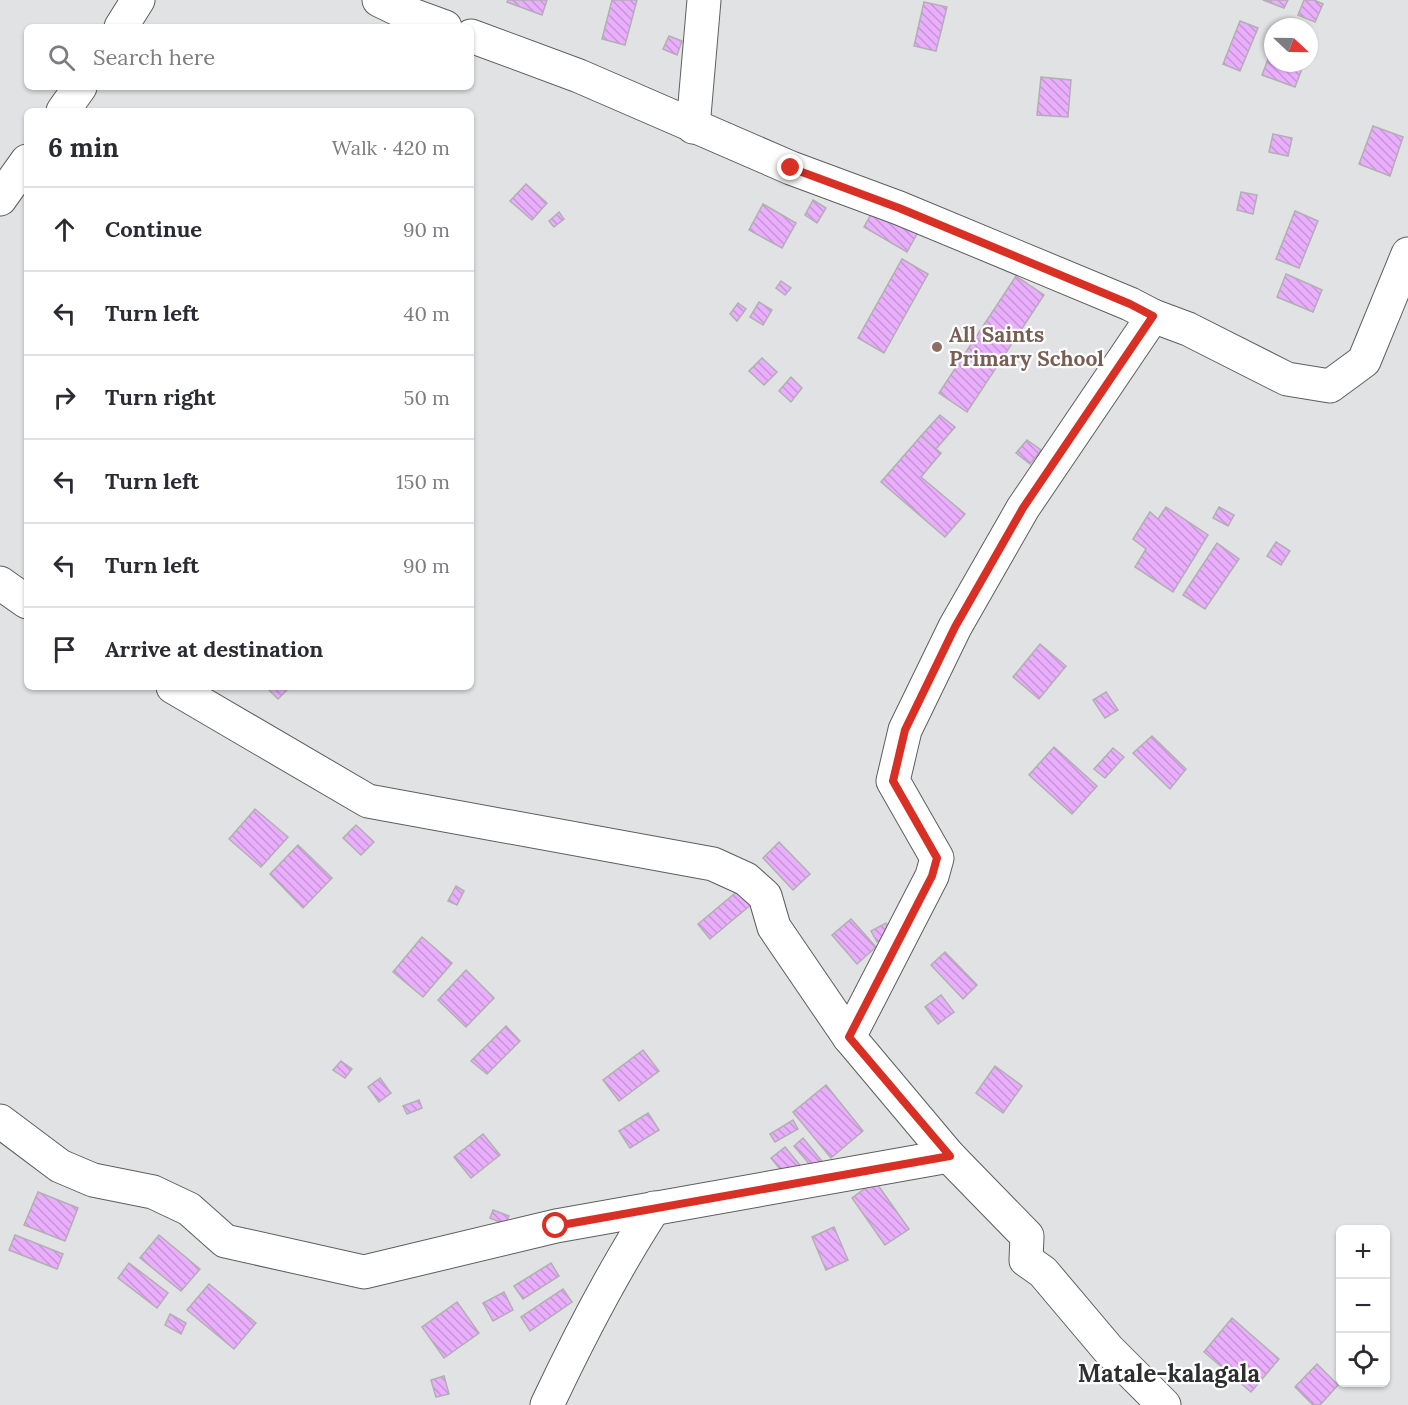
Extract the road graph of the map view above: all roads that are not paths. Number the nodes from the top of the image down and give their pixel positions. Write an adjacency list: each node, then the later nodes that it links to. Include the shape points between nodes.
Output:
1 (138, 0): 4 (street)
2 (379, 0): 5 (street)
3 (704, 0): 9 (street)
4 (123, 24)
5 (437, 24)
6 (474, 37): 9 (street, via 579,76)
7 (78, 90): 8 (street)
8 (65, 108)
9 (693, 127): 13 (street, via 899,208)
10 (24, 165): 11 (street)
11 (0, 199)
12 (1408, 254): 13 (street, via 1364,361 1330,386 1287,379 1188,328)
13 (1153, 316): 17 (street, via 1023,508 955,627 905,730 893,781 937,858 932,876)
14 (0, 583): 15 (street)
15 (24, 600)
16 (178, 690): 17 (street, via 368,801 713,864 746,879 765,896 774,927)
17 (849, 1037): 19 (street)
18 (0, 1121): 20 (street, via 60,1166 93,1180 153,1192 189,1209 225,1241 363,1272 556,1226)
19 (950, 1156): 20 (street); 22 (street, via 1027,1236 1026,1260 1043,1272 1108,1349)
20 (654, 1208): 21 (street, via 576,1342)
21 (547, 1405)
22 (1164, 1405)

